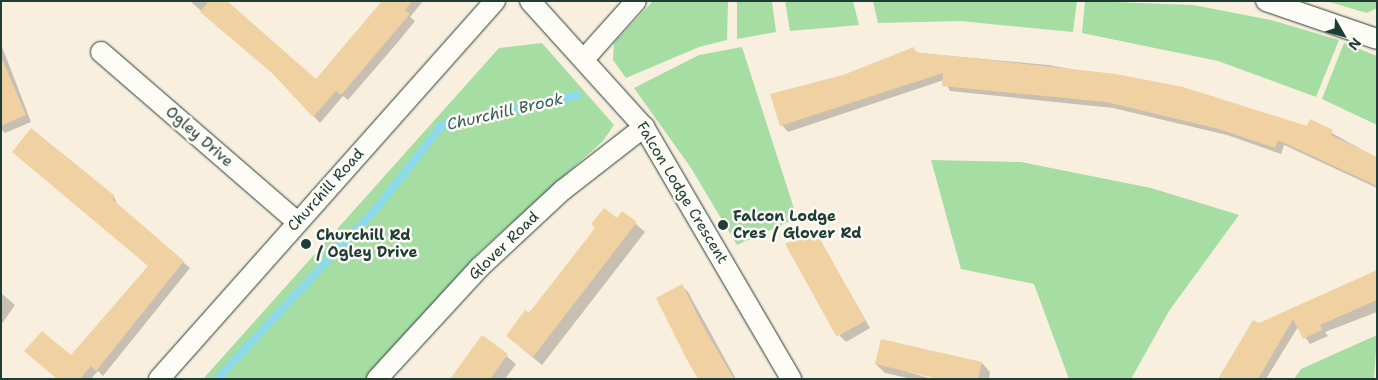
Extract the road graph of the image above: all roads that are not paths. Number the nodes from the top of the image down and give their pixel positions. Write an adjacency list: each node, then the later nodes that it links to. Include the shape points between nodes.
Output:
1 (495, 1): 9 (street, Churchill Road)
2 (530, 1): 7 (street, Falcon Lodge Crescent)
3 (636, 1): 7 (street)
4 (1266, 1): 5 (street)
5 (1377, 39)
6 (101, 52): 9 (street, Ogley Drive)
7 (585, 58): 8 (street, Falcon Lodge Crescent)
8 (644, 127): 11 (street, Glover Road, via 563,190 480,267); 12 (street, Falcon Lodge Crescent)
9 (297, 222): 10 (street, Churchill Road)
10 (159, 379)
11 (378, 379)
12 (791, 379)

